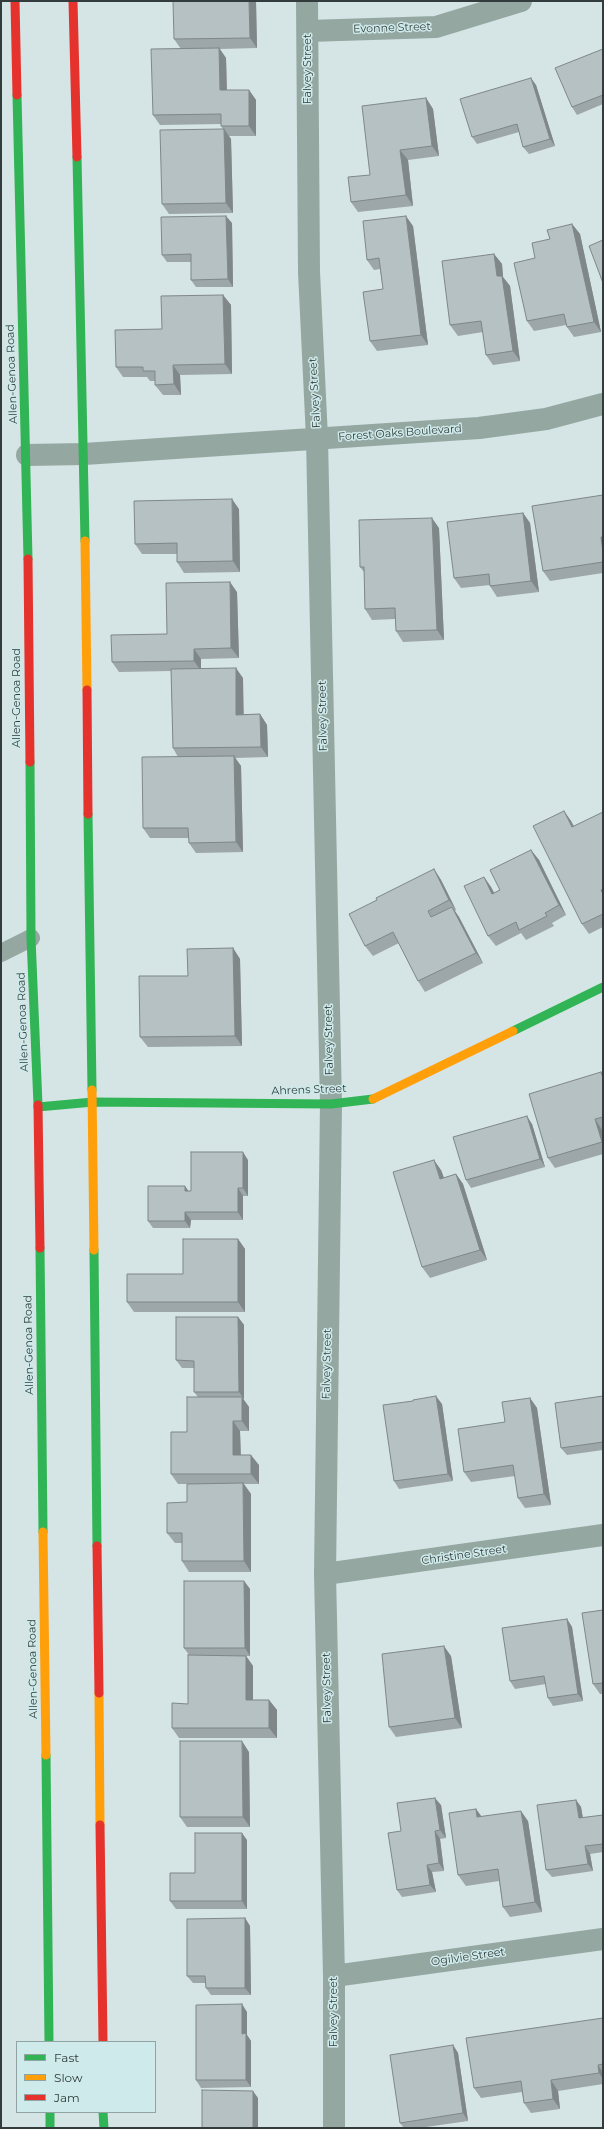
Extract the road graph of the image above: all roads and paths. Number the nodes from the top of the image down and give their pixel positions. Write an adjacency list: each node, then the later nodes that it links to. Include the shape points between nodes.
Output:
1 (15, 1): 9 (main road, Allen-Genoa Road)
2 (73, 1): 8 (main road)
3 (307, 1): 5 (street, Falvey Street)
4 (521, 1): 5 (street, Evonne Street, via 436,27)
5 (308, 31): 7 (street, Falvey Street, via 309,272)
6 (603, 404): 7 (street, Forest Oaks Boulevard, via 546,419 479,428)
7 (317, 438): 8 (street, Forest Oaks Boulevard); 14 (street, Falvey Street)
8 (84, 454): 9 (street, Forest Oaks Boulevard); 13 (main road)
9 (27, 455): 10 (main road, Allen-Genoa Road)
10 (31, 938): 11 (lane); 15 (main road, Allen-Genoa Road)
11 (1, 953)
12 (603, 987): 14 (main road, Ahrens Street, via 377,1098)
13 (93, 1102): 14 (main road, Ahrens Street); 15 (main road, Ahrens Street); 21 (main road)
14 (331, 1104): 17 (street, Falvey Street)
15 (38, 1107): 20 (main road, Allen-Genoa Road)
16 (603, 1535): 17 (street, Christine Street)
17 (324, 1574): 19 (street, Falvey Street)
18 (603, 1939): 19 (street, Ogilvie Street)
19 (334, 1976): 26 (street, Falvey Street)
20 (49, 2041)
21 (103, 2041)
22 (50, 2113): 24 (main road)
23 (103, 2113): 25 (main road)
24 (50, 2128)
25 (104, 2128)
26 (334, 2128)

